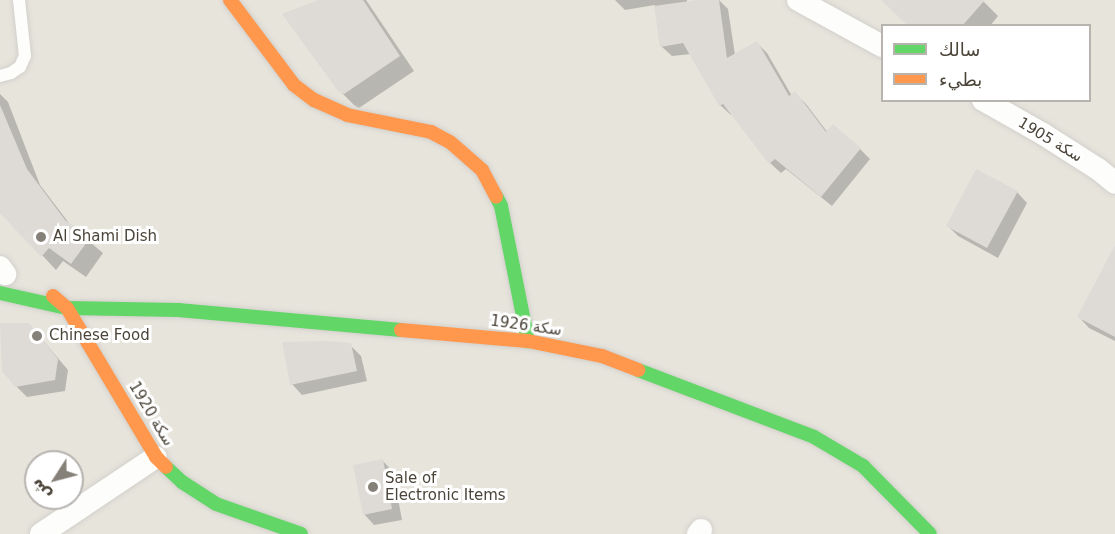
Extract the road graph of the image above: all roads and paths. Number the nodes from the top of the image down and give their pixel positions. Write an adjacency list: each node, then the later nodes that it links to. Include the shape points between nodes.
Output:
1 (19, 0): 5 (lane, via 25,56 20,67)
2 (230, 0): 11 (street, via 294,85 314,100 347,115 431,132 450,142 482,170 501,206)
3 (798, 0): 4 (street)
4 (881, 45)
5 (0, 76)
6 (987, 102): 7 (street, سكة 1905, via 1043,134)
7 (1115, 183)
8 (4, 277): 10 (street)
9 (39, 288): 10 (street, سكة 1920)
10 (67, 308): 11 (street, سكة 1926, via 178,310); 12 (street, سكة 1920)
11 (528, 341): 16 (street, سكة 1926, via 602,356 814,437 863,466)
12 (156, 457): 13 (street); 15 (street, سكة 1920, via 182,482 216,504)
13 (73, 526): 14 (street)
14 (41, 534)
15 (301, 534)
16 (930, 534)

